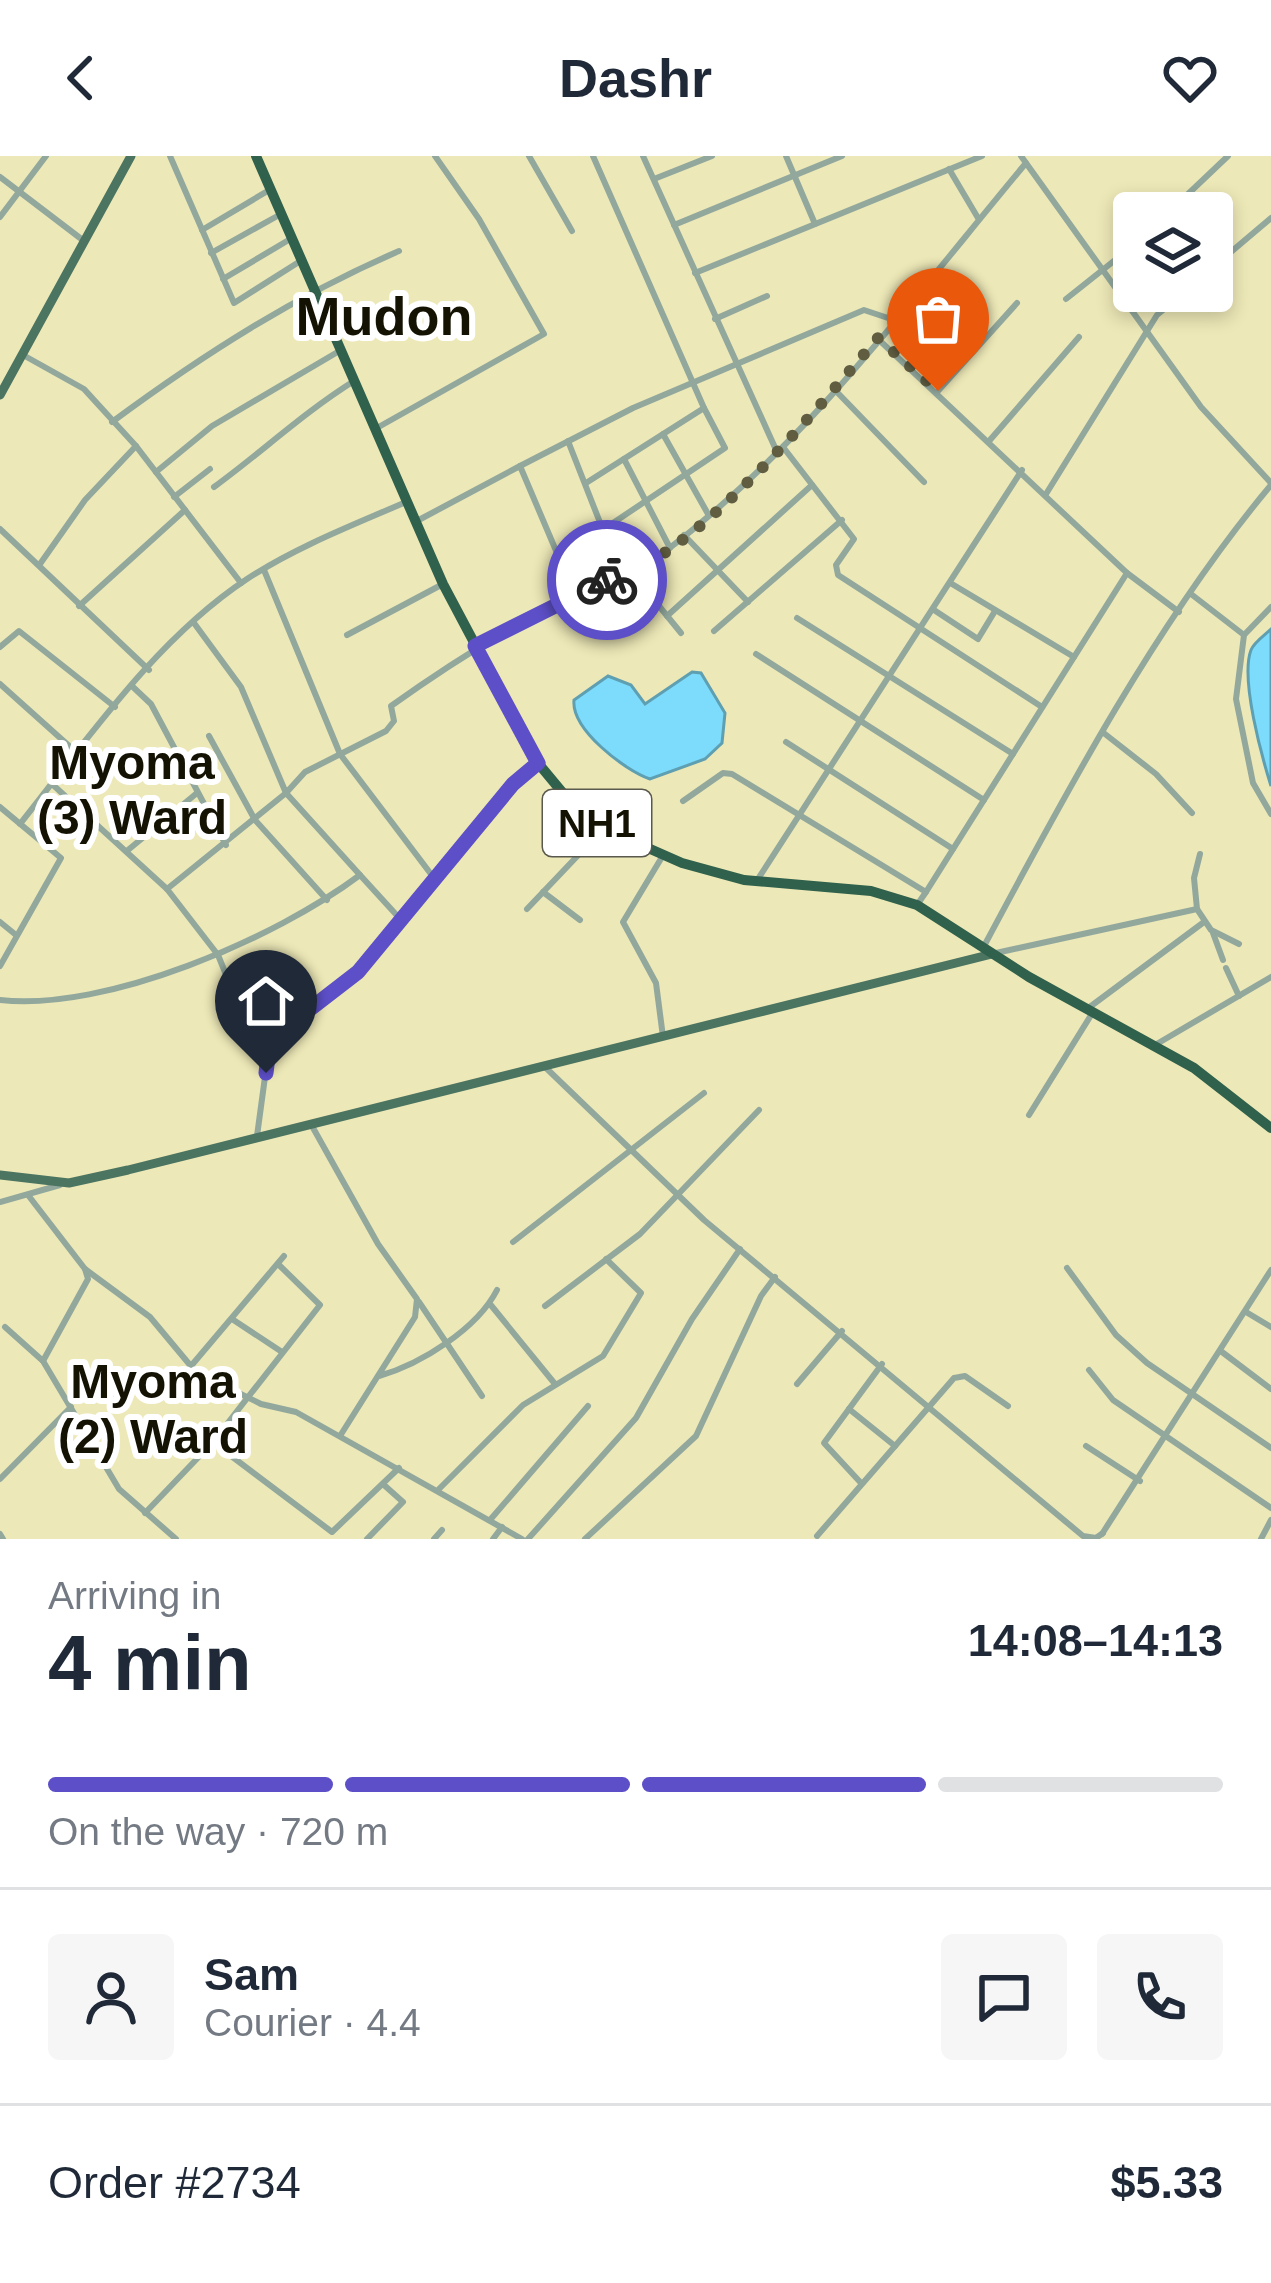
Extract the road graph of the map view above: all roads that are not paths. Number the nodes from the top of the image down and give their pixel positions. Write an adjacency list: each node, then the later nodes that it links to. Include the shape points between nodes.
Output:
1 (46, 156): 21 (street)
2 (131, 156): 31 (main road)
3 (170, 156): 28 (street)
4 (256, 156): 19 (highway, NH1)
5 (435, 156): 60 (street, via 544,334)
6 (530, 156): 29 (street)
7 (593, 156): 54 (street)
8 (643, 156): 18 (street)
9 (712, 156): 18 (street)
10 (786, 156): 16 (street)
11 (842, 156): 16 (street)
12 (982, 156): 15 (street)
13 (1228, 156): 20 (street)
14 (1024, 159): 25 (street); 37 (street)
15 (949, 170): 25 (street); 26 (street)
16 (794, 176): 26 (street); 27 (street)
17 (0, 177): 21 (street)
18 (654, 180): 27 (street)
19 (271, 189): 22 (highway, NH1); 28 (street)
20 (1190, 192)
21 (20, 196): 23 (street); 31 (street)
22 (281, 214): 30 (highway, NH1); 34 (street)
23 (0, 218)
24 (1271, 218): 33 (street)
25 (979, 220): 46 (street)
26 (815, 224): 38 (street)
27 (674, 225): 38 (street)
28 (202, 230): 34 (street)
29 (572, 231)
30 (292, 238): 35 (highway, NH1); 39 (street)
31 (84, 241): 51 (main road)
32 (399, 250): 40 (street)
33 (1233, 250)
34 (211, 253): 39 (street)
35 (302, 260): 39 (street, via 234,303); 40 (highway, NH1)
36 (1113, 264): 37 (street)
37 (1104, 272): 42 (street); 47 (street)
38 (695, 273): 45 (street)
39 (223, 279)
40 (314, 288): 50 (highway, NH1); 59 (street)
41 (767, 296): 45 (street)
42 (1066, 298)
43 (1017, 303): 56 (street)
44 (1161, 312): 47 (street)
45 (715, 319): 52 (street)
46 (894, 320): 49 (street); 52 (street, via 864,310)
47 (1148, 331): 74 (street, via 1201,407); 77 (street)
48 (1079, 337): 62 (street)
49 (878, 338): 55 (street); 56 (street)
50 (341, 350): 53 (highway, NH1); 70 (street, via 212,426)
51 (22, 354): 57 (main road); 59 (street, via 84,389)
52 (734, 365): 54 (street); 65 (street)
53 (355, 381): 60 (highway, NH1); 76 (street)
54 (692, 385): 58 (street); 63 (street)
55 (834, 388): 65 (street); 72 (street)
56 (938, 391): 62 (street)
57 (0, 395)
58 (704, 408): 61 (street); 71 (street, via 725,448)
59 (112, 422): 64 (street)
60 (375, 429): 79 (highway, NH1)
61 (663, 434): 66 (street); 71 (street)
62 (990, 440): 69 (street)
63 (568, 441): 67 (street); 73 (street)
64 (136, 446): 70 (street); 89 (street)
65 (780, 450): 75 (street); 82 (street)
66 (624, 459): 73 (street); 80 (street)
67 (520, 466): 84 (street); 98 (street)
68 (211, 469): 78 (street)
69 (1022, 470): 77 (street); 97 (street)
70 (156, 472): 78 (street)
71 (686, 476): 80 (street); 82 (street)
72 (924, 482)
73 (586, 483): 86 (street)
74 (1271, 484): 99 (street)
75 (812, 485): 83 (street); 91 (street)
76 (214, 487)
77 (1046, 494): 92 (street)
78 (174, 497): 81 (street)
79 (406, 502): 84 (highway, NH1); 90 (street)
80 (646, 502): 86 (street); 88 (street)
81 (185, 510): 95 (street); 101 (street)
82 (708, 514): 87 (street)
83 (842, 520): 100 (street); 109 (street, via 854,543 838,574)
84 (415, 522): 96 (highway, NH1)
85 (0, 529): 89 (street)
86 (604, 530): 94 (street)
87 (684, 536): 88 (street); 91 (street)
88 (670, 548): 93 (street)
89 (40, 564): 101 (street)
90 (264, 570): 95 (street); 130 (street)
91 (718, 570): 100 (street); 106 (street)
92 (1127, 573): 105 (street); 118 (street)
93 (633, 574): 94 (street); 106 (street)
94 (621, 577): 98 (street)
95 (242, 584): 108 (street)
96 (443, 584): 113 (street); 115 (highway, NH1)
97 (952, 584): 103 (street); 104 (street)
98 (573, 593): 111 (street); 115 (street)
99 (1191, 594): 105 (street); 114 (street)
100 (748, 603): 110 (street)
101 (79, 605): 119 (street)
102 (1271, 607): 114 (street)
103 (934, 610): 104 (street, via 977,639); 109 (street)
104 (995, 610): 118 (street)
105 (1180, 612): 126 (street)
106 (667, 616): 112 (street)
107 (797, 618): 120 (street)
108 (194, 623): 119 (street); 136 (street, via 241,687)
109 (922, 627): 120 (street); 124 (street)
110 (714, 631)
111 (591, 633)
112 (681, 633)
113 (347, 635)
114 (1244, 635): 141 (street, via 1236,699 1253,783)
115 (475, 646): 130 (street, via 391,706 386,731); 132 (highway, NH1)
116 (0, 647): 123 (street, via 19,631)
117 (756, 654): 125 (street)
118 (1074, 657): 124 (street)
119 (149, 670): 122 (street)
120 (892, 676): 125 (street); 131 (street)
121 (0, 684): 129 (street)
122 (133, 687): 123 (street); 135 (street, via 151,704)
123 (115, 707): 129 (street)
124 (1042, 707): 131 (street)
125 (861, 722): 133 (street); 137 (street)
126 (1105, 734): 140 (street); 169 (street)
127 (209, 736): 143 (street)
128 (786, 742): 133 (street)
129 (77, 753): 134 (street)
130 (340, 754): 136 (street); 152 (street)
131 (1013, 754): 137 (street)
132 (538, 763): 145 (highway, NH1); 152 (street)
133 (830, 771): 142 (street); 147 (street)
134 (52, 784): 144 (street); 148 (street)
135 (196, 793): 146 (street); 148 (street)
136 (286, 793): 143 (street); 151 (street)
137 (984, 800): 147 (street)
138 (683, 801): 142 (street, via 727,772)
139 (0, 807): 144 (street)
140 (1192, 813)
141 (1271, 814)
142 (801, 816): 153 (street); 156 (street)
143 (255, 820): 146 (street); 157 (street)
144 (20, 824): 166 (street, via 62,858)
145 (604, 828): 150 (highway, NH1); 155 (street)
146 (226, 844): 154 (street)
147 (953, 849): 156 (street)
148 (128, 850): 154 (street)
149 (1201, 854): 160 (street)
150 (663, 855): 153 (highway, NH1); 177 (street, via 623,922 656,983)
151 (360, 875): 157 (street); 162 (street)
152 (436, 882): 162 (street)
153 (756, 882): 158 (highway, NH1, via 871,891)
154 (167, 889): 170 (street)
155 (543, 892): 159 (street); 161 (street)
156 (926, 892): 158 (street)
157 (327, 900): 170 (street)
158 (917, 905): 167 (highway, NH1)
159 (527, 909)
160 (1197, 910): 164 (street); 169 (street)
161 (580, 920)
162 (402, 921): 178 (street, via 358,972)
163 (0, 922): 166 (street)
164 (1204, 922): 165 (street); 176 (street)
165 (1211, 929): 168 (street); 174 (street)
166 (16, 935): 172 (street)
167 (968, 939): 169 (highway, NH1); 171 (main road)
168 (1239, 944)
169 (988, 951): 171 (main road); 176 (highway, NH1)
170 (218, 955): 175 (street, via 51,1000); 178 (street, via 238,1004)
171 (961, 960): 177 (main road)
172 (0, 966)
173 (1271, 977): 174 (street)
174 (1239, 995): 179 (street)
175 (0, 1000)
176 (1090, 1011): 179 (highway, NH1); 183 (street)
177 (662, 1037): 180 (main road)
178 (270, 1040): 186 (street)
179 (1155, 1045): 185 (highway, NH1)
180 (544, 1067): 184 (main road); 187 (street)
181 (704, 1093): 187 (street)
182 (759, 1110): 190 (street)
183 (1029, 1115)
184 (312, 1126): 186 (main road); 201 (street)
185 (1271, 1128)
186 (257, 1139): 189 (main road)
187 (631, 1150): 190 (street); 193 (street)
188 (0, 1175): 189 (main road)
189 (69, 1183): 191 (street)
190 (677, 1194): 194 (street); 195 (street)
191 (28, 1195): 192 (street); 197 (street)
192 (0, 1202)
193 (513, 1242)
194 (740, 1249): 199 (street); 252 (street, via 635,1418)
195 (606, 1259): 203 (street); 217 (street, via 641,1295 603,1356)
196 (1067, 1268): 220 (street, via 1116,1335)
197 (85, 1270): 212 (street, via 88,1280); 214 (street, via 150,1317)
198 (1271, 1270): 204 (street)
199 (776, 1277): 208 (street); 253 (street, via 696,1436)
200 (497, 1290): 202 (street)
201 (417, 1299): 209 (street); 216 (street, via 415,1317)
202 (490, 1304): 209 (street, via 473,1325); 217 (street)
203 (545, 1306)
204 (1246, 1312): 206 (street); 211 (street)
205 (232, 1319): 210 (street); 210 (street, via 281,1260 320,1305); 214 (street)
206 (1271, 1327)
207 (5, 1328): 212 (street)
208 (842, 1331): 213 (street); 218 (street)
209 (445, 1339): 216 (street, via 404,1370); 221 (street)
210 (282, 1352): 222 (street)
211 (1222, 1352): 219 (street); 220 (street)
212 (43, 1361): 225 (street)
213 (882, 1364): 226 (street); 227 (street)
214 (191, 1366): 222 (street)
215 (1089, 1370): 229 (street, via 1113,1400)
216 (377, 1377): 228 (street)
217 (555, 1384): 239 (street)
218 (796, 1384)
219 (1271, 1389)
220 (1196, 1394): 229 (street); 233 (street)
221 (482, 1396)
222 (248, 1397): 228 (street); 230 (street)
223 (588, 1406): 242 (street)
224 (1008, 1406): 226 (street, via 965,1376 954,1378)
225 (71, 1407): 235 (street); 241 (street, via 119,1489)
226 (932, 1408): 232 (street); 247 (street, via 1083,1536)
227 (849, 1409): 232 (street); 237 (street, via 824,1443)
228 (340, 1436): 234 (street)
229 (1167, 1439): 236 (street); 240 (street)
230 (212, 1442): 238 (street, via 324,1531); 241 (street)
231 (1086, 1446): 236 (street)
232 (895, 1447): 237 (street)
233 (1271, 1448)
234 (399, 1468): 238 (street); 239 (street)
235 (0, 1479)
236 (1140, 1481): 247 (street)
237 (861, 1483): 246 (street)
238 (384, 1485): 249 (street, via 403,1502)
239 (439, 1489): 242 (street)
240 (1271, 1508)
241 (145, 1513): 248 (street)
242 (490, 1520): 244 (street)
243 (1271, 1520): 254 (street)
244 (502, 1527): 251 (street); 252 (street)
245 (442, 1530): 250 (street)
246 (817, 1536)
247 (1101, 1536)
248 (176, 1539)
249 (367, 1539)
250 (434, 1539)
251 (494, 1539)
252 (525, 1539)
253 (585, 1539)
254 (1261, 1539)

